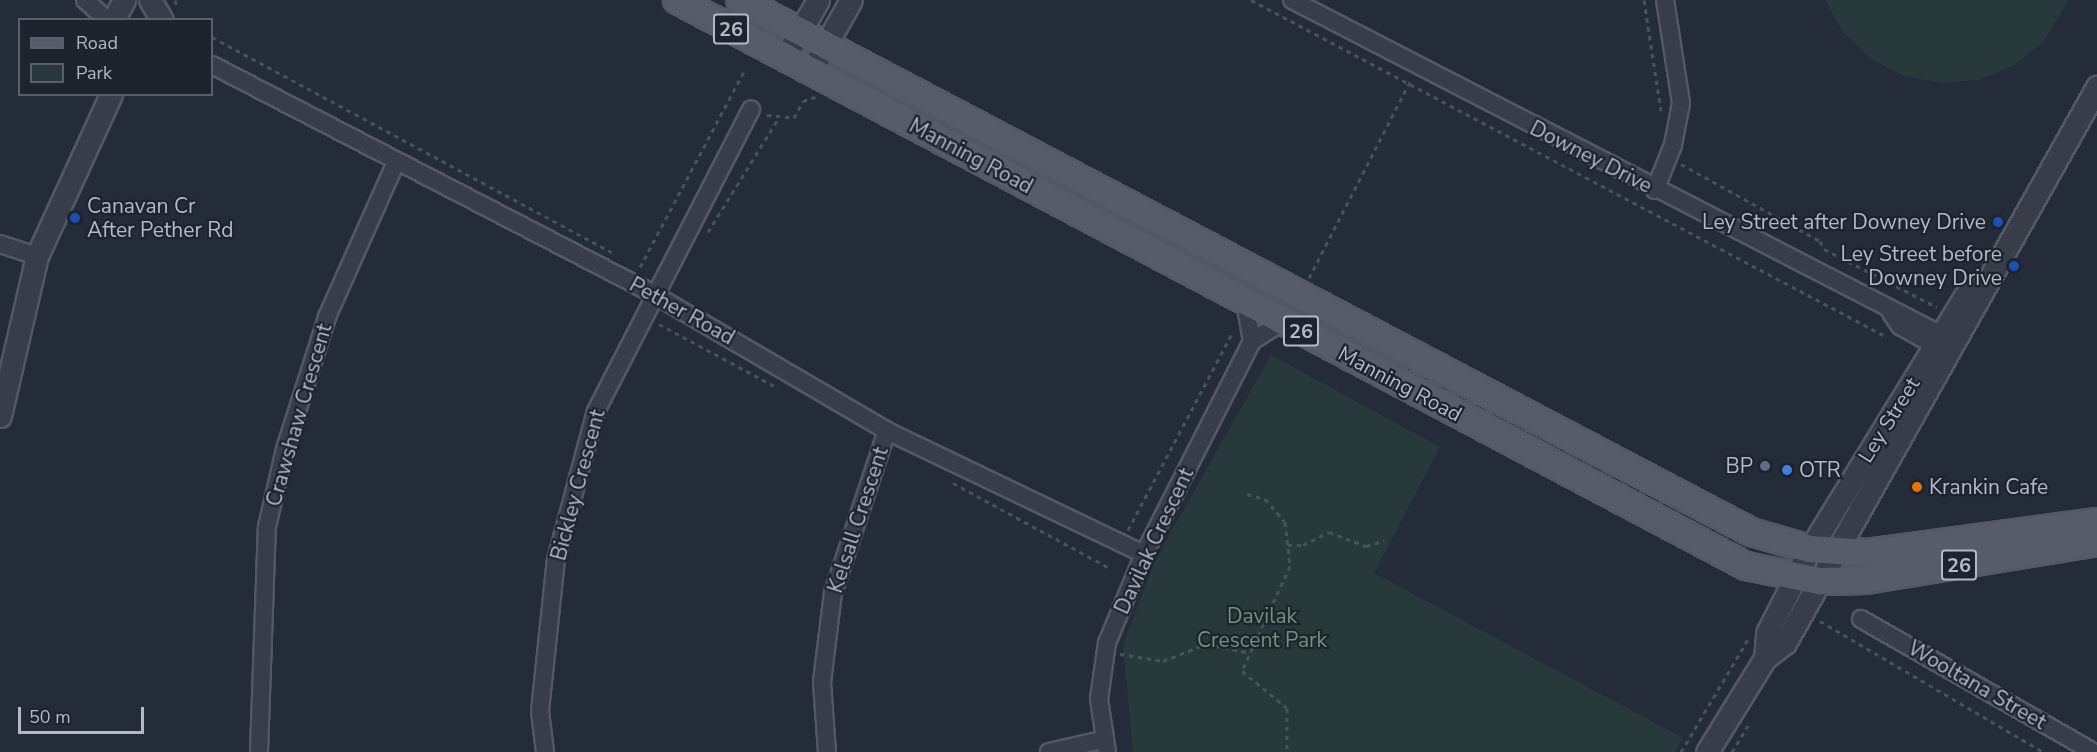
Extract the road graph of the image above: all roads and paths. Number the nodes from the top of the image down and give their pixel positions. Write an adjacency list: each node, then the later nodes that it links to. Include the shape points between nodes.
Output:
1 (85, 0): 11 (street)
2 (124, 0): 12 (street)
3 (677, 0): 16 (main road, Manning Road / 26)
4 (740, 0): 13 (main road, Manning Road / 26)
5 (819, 0): 13 (street)
6 (851, 0): 15 (street)
7 (1251, 0): 21 (path)
8 (1292, 0): 19 (street, Downey Drive)
9 (1644, 0): 27 (path)
10 (1665, 0): 28 (street, via 1681,103)
11 (105, 18)
12 (114, 18)
13 (800, 32): 15 (main road, Manning Road / 26); 16 (street)
14 (213, 38): 34 (path)
15 (825, 46): 20 (street); 54 (main road, Manning Road / 26, via 1709,512)
16 (785, 57): 20 (main road, Manning Road / 26)
17 (214, 66): 29 (street, Pether Road)
18 (747, 68): 36 (path)
19 (1417, 69): 21 (path); 30 (street, Downey Drive)
20 (811, 71): 41 (main road, Manning Road / 26)
21 (1409, 84): 38 (path); 43 (path)
22 (2097, 87): 45 (street, Ley Street, via 1980,288 1979,304)
23 (822, 95): 26 (path, via 803,101 794,118)
24 (102, 104): 33 (street)
25 (751, 108): 26 (path); 37 (street, Bickley Crescent)
26 (778, 119): 31 (path)
27 (1661, 120)
28 (1668, 158): 30 (street); 40 (path, via 1820,241 1824,249)
29 (395, 164): 39 (street, Pether Road); 64 (street, Crawshaw Crescent, via 327,317 285,449 267,527)
30 (1655, 190): 45 (street, Downey Drive, via 1892,313 1900,326)
31 (706, 237)
32 (0, 244): 33 (street)
33 (37, 256): 46 (street)
34 (619, 256)
35 (630, 262): 36 (path)
36 (640, 267): 37 (path)
37 (661, 279): 39 (street, Bickley Crescent)
38 (1307, 282)
39 (653, 294): 47 (street, Pether Road); 65 (street, Bickley Crescent, via 596,411 556,560 540,711)
40 (1938, 308)
41 (1241, 314): 42 (main road, Manning Road / 26); 44 (street); 51 (path)
42 (1282, 322): 44 (street); 57 (main road, Manning Road / 26, via 1727,558)
43 (1891, 339)
44 (1252, 341): 56 (street, Davilak Crescent)
45 (1945, 344): 54 (street, Ley Street); 55 (street, Ley Street)
46 (0, 416)
47 (887, 431): 51 (street, Pether Road); 66 (street, Kelsall Crescent, via 832,592 822,682)
48 (1247, 494): 53 (path, via 1261,496 1277,510)
49 (2097, 522): 55 (main road, Manning Road / 26, via 1908,548)
50 (1384, 541): 53 (path, via 1366,546 1329,532 1303,545)
51 (1121, 542): 56 (street, Pether Road)
52 (2097, 542): 57 (main road, Manning Road / 26, via 1914,573)
53 (1288, 545): 62 (path, via 1290,566)
54 (1810, 549): 55 (main road, Manning Road / 26); 57 (street, Ley Street)
55 (1839, 552): 57 (street, Ley Street)
56 (1144, 554): 61 (street, Davilak Crescent)
57 (1808, 579): 70 (street, Ley Street, via 1767,633 1765,658)
58 (1812, 616): 71 (path)
59 (1861, 619): 72 (street, Wooltana Street)
60 (1754, 628): 69 (path)
61 (1105, 652): 62 (path, via 1162,661 1206,644); 63 (street, Davilak Crescent)
62 (1246, 652): 68 (path, via 1242,671 1287,708)
63 (1105, 746): 67 (street)
64 (259, 752)
65 (545, 752)
66 (827, 752)
67 (1049, 752)
68 (1287, 752)
69 (1681, 752)
70 (1707, 752)
71 (2043, 752)
72 (2092, 752)

